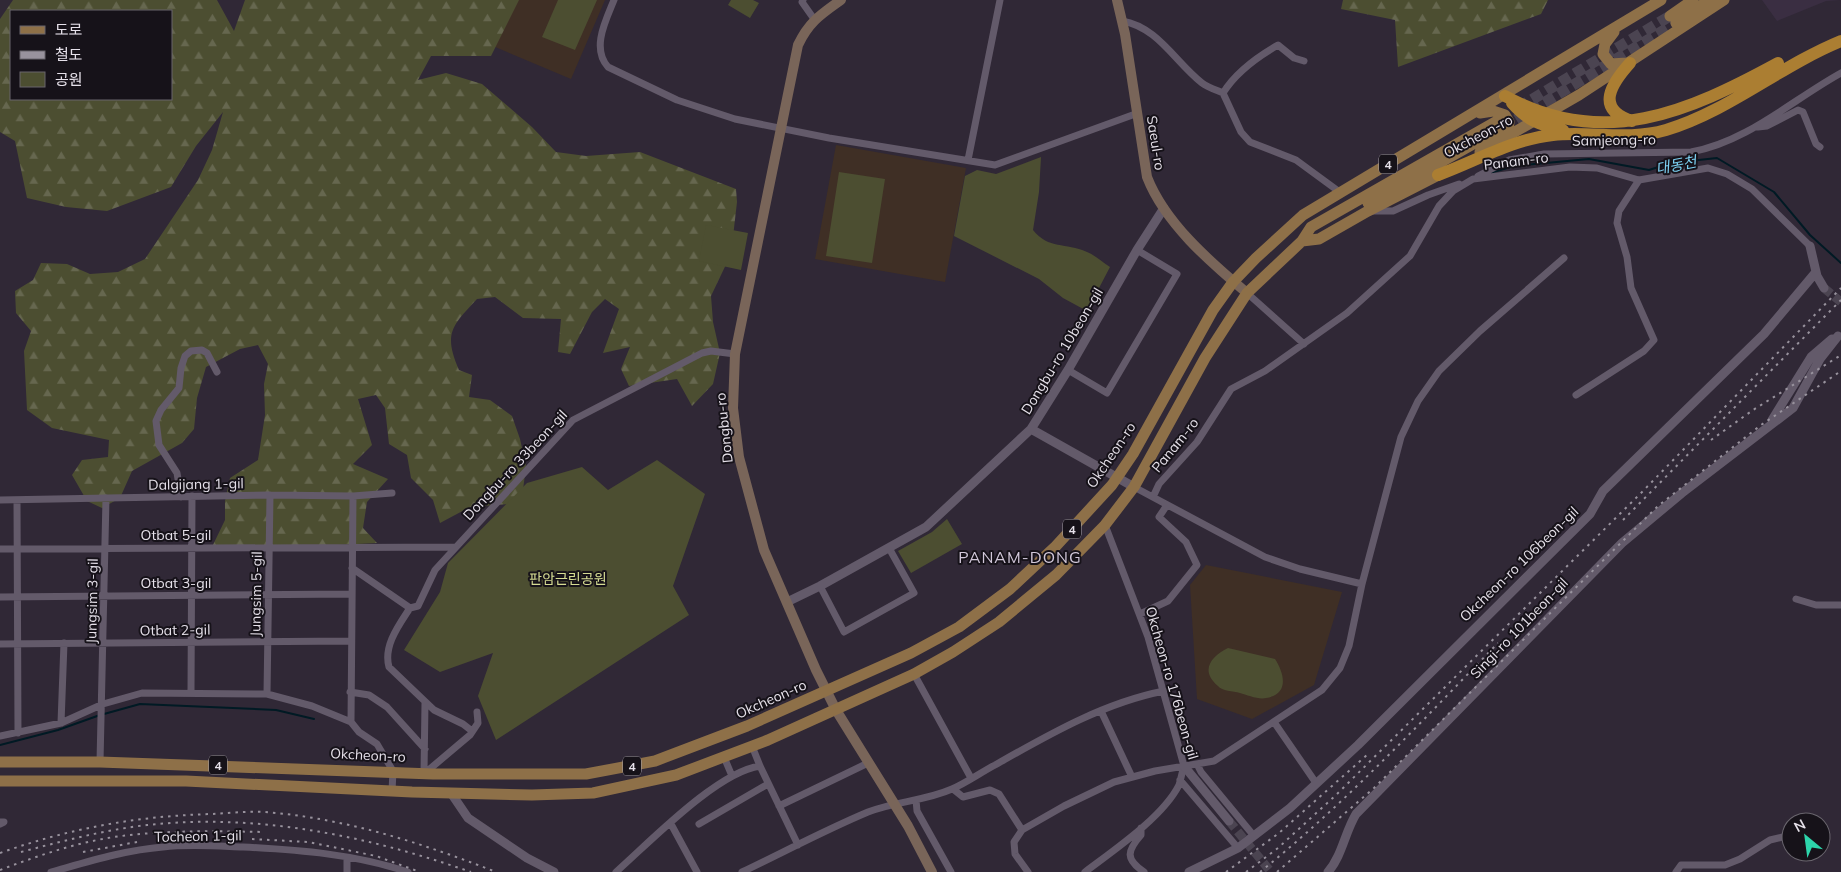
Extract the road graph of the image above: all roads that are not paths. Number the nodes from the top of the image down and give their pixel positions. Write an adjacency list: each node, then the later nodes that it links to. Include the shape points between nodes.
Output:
1 (614, 0): 27 (street, via 605,21 600,47 608,67 676,100 735,120)
2 (803, 0): 10 (street)
3 (841, 0): 10 (main road, Dongbu-ro)
4 (1000, 0): 30 (street)
5 (1117, 0): 11 (main road, Saeul-ro)
6 (1662, 0): 12 (main road, Okcheon-ro / 4)
7 (1693, 0): 8 (main road, via 1673,20)
8 (1708, 0)
9 (1724, 0): 16 (main road, Okcheon-ro / 4)
10 (814, 19): 27 (main road, Dongbu-ro, via 798,45)
11 (1122, 21): 18 (street, via 1158,38 1202,83); 20 (main road, Saeul-ro)
12 (1616, 29): 16 (main road, via 1603,54 1612,64); 19 (main road, Okcheon-ro / 4)
13 (1841, 33): 24 (highway, via 1701,102)
14 (1841, 41): 28 (highway, via 1800,60 1709,113 1678,126 1645,134)
15 (1304, 61): 18 (street, via 1294,58 1278,45 1229,83)
16 (1630, 63): 22 (main road, Okcheon-ro / 4); 24 (highway, via 1614,81 1609,97 1620,116)
17 (1841, 73): 25 (street, Samjeong-ro)
18 (1223, 93): 34 (street, via 1241,132 1250,142 1296,160)
19 (1505, 96): 21 (main road, Okcheon-ro / 4); 22 (highway); 23 (highway, via 1527,119)
20 (1138, 113): 30 (street, via 995,165); 35 (main road, Saeul-ro, via 1147,176)
21 (1472, 114): 26 (main road, via 1493,111 1505,115 1509,122); 34 (main road, Okcheon-ro / 4)
22 (1547, 114): 23 (main road, Okcheon-ro / 4); 24 (highway, via 1567,120)
23 (1535, 122): 26 (main road, Okcheon-ro / 4); 28 (highway)
24 (1634, 122)
25 (1755, 127): 29 (street, Samjeong-ro, via 1767,126 1798,110 1803,112); 32 (street, Samjeong-ro, via 1710,148 1691,152 1544,154 1509,160)
26 (1501, 129): 31 (main road, Okcheon-ro / 4); 37 (main road)
27 (781, 130): 30 (street); 47 (main road, Dongbu-ro)
28 (1601, 136): 31 (highway, via 1568,134 1532,139)
29 (1820, 147)
30 (968, 160)
31 (1438, 174): 36 (main road, Okcheon-ro / 4)
32 (1470, 180): 33 (street, Panam-ro, via 1570,167 1597,168); 36 (street, Samjeong-ro, via 1393,211); 46 (street, Panam-ro, via 1439,206 1410,256 1347,313)
33 (1639, 180): 38 (street, Panam-ro, via 1697,168 1726,174 1752,189); 50 (street, via 1619,211 1617,223 1631,288 1654,340 1644,351)
34 (1341, 193): 42 (main road, Okcheon-ro / 4, via 1303,215)
35 (1164, 208): 39 (street, Dongbu-ro 10beon-gil); 42 (main road, Saeul-ro)
36 (1368, 211): 37 (main road, Okcheon-ro / 4, via 1319,239)
37 (1302, 242): 44 (main road, Okcheon-ro / 4)
38 (1810, 246): 41 (street)
39 (1137, 250): 48 (street, Dongbu-ro 10beon-gil); 48 (street, via 1176,274 1107,393)
40 (1564, 258): 74 (street, via 1439,371 1418,401 1401,437)
41 (1816, 272): 43 (street); 127 (street, Okcheon-ro 106beon-gil, via 1764,334 1604,491 1590,514)
42 (1233, 282): 44 (main road, Saeul-ro); 52 (main road, Okcheon-ro / 4, via 1213,310)
43 (1824, 288)
44 (1246, 293): 46 (street); 53 (main road, Okcheon-ro / 4, via 1205,358)
45 (1840, 335): 158 (street, Singi-ro 101beon-gil, via 1820,359 1793,408 1682,493 1622,544 1356,814)
46 (1304, 344): 59 (street, Panam-ro, via 1265,371 1231,389 1197,442 1159,484)
47 (735, 354): 69 (street, Dongbu-ro 33beon-gil, via 702,353 573,420); 83 (main road, Dongbu-ro, via 733,408 739,457 764,550)
48 (1068, 370): 51 (street, Dongbu-ro 10beon-gil)
49 (217, 372): 56 (street, via 207,353 191,351 185,356 181,368 179,388 156,421 159,445 177,473)
50 (1576, 394)
51 (1031, 429): 52 (street); 70 (street, Dongbu-ro 10beon-gil, via 926,527)
52 (1117, 477): 53 (street); 95 (main road, Okcheon-ro / 4, via 1056,546 1010,589 958,627 911,653)
53 (1134, 488): 59 (street); 64 (main road, Okcheon-ro / 4)
54 (392, 493): 58 (street, Dalgijang 1-gil)
55 (270, 495): 57 (street, Dalgijang 1-gil); 58 (street, Dalgijang 1-gil); 67 (street, Jungsim 5-gil)
56 (181, 496): 57 (street, Dalgijang 1-gil); 60 (street, Dalgijang 1-gil)
57 (192, 496): 66 (street)
58 (353, 496): 65 (street)
59 (1153, 496): 63 (street)
60 (106, 498): 62 (street, Dalgijang 1-gil); 68 (street, Jungsim 3-gil)
61 (0, 500): 62 (street, Dalgijang 1-gil)
62 (17, 500): 72 (street)
63 (1168, 505): 74 (street, via 1265,557); 86 (street, via 1159,517 1186,542 1198,565 1168,601)
64 (1105, 525): 86 (street, Okcheon-ro 176beon-gil); 94 (main road, Okcheon-ro / 4, via 1056,575 999,622)
65 (352, 546): 67 (street, Otbat 5-gil); 69 (street, Otbat 5-gil); 73 (street)
66 (192, 547): 67 (street, Otbat 5-gil); 68 (street, Otbat 5-gil); 80 (street)
67 (269, 547): 77 (street, Jungsim 5-gil)
68 (105, 548): 72 (street, Otbat 5-gil); 79 (street, Jungsim 3-gil)
69 (455, 548): 85 (street, Dongbu-ro 33beon-gil, via 435,570 418,606)
70 (889, 548): 75 (street, Dongbu-ro 10beon-gil); 75 (street, via 914,593 844,632)
71 (0, 549): 72 (street, Otbat 5-gil)
72 (19, 549): 78 (street)
73 (352, 568): 76 (street); 85 (street)
74 (1362, 584): 106 (street, via 1349,646 1340,668 1322,690)
75 (820, 586): 83 (street, Dongbu-ro 10beon-gil)
76 (352, 594): 77 (street, Otbat 3-gil); 88 (street)
77 (268, 595): 80 (street, Otbat 3-gil); 87 (street, Jungsim 5-gil)
78 (19, 596): 79 (street, Otbat 3-gil); 81 (street, Otbat 3-gil); 93 (street)
79 (104, 596): 80 (street, Otbat 3-gil); 91 (street, Jungsim 3-gil)
80 (192, 596): 89 (street)
81 (0, 597)
82 (1796, 599): 84 (street)
83 (787, 602): 95 (main road, Dongbu-ro)
84 (1841, 605)
85 (410, 608): 100 (street, via 393,638 387,661 396,675)
86 (1140, 614): 96 (street, Okcheon-ro 176beon-gil)
87 (268, 641): 88 (street, Otbat 2-gil); 89 (street, Otbat 2-gil); 99 (street, Jungsim 5-gil)
88 (351, 641): 98 (street)
89 (191, 642): 91 (street, Otbat 2-gil); 97 (street)
90 (64, 643): 91 (street, Otbat 2-gil); 93 (street, Otbat 2-gil); 107 (street)
91 (104, 643): 101 (street, Jungsim 3-gil)
92 (0, 644): 93 (street, Otbat 2-gil)
93 (19, 644): 109 (street)
94 (914, 674): 102 (main road, Okcheon-ro / 4); 124 (street)
95 (826, 691): 102 (main road, Dongbu-ro); 121 (main road, Okcheon-ro / 4, via 672,755 621,768 586,774)
96 (1164, 691): 103 (street, via 1141,695); 119 (street, Okcheon-ro 176beon-gil)
97 (191, 692): 99 (street); 101 (street, via 142,693)
98 (350, 692): 105 (street); 112 (street, via 369,695 387,706)
99 (267, 694): 105 (street, via 312,706)
100 (425, 703): 108 (street); 112 (street)
101 (103, 704): 107 (street); 115 (street, Jungsim 3-gil)
102 (836, 710): 111 (main road, Okcheon-ro / 4); 116 (main road, Dongbu-ro)
103 (1101, 711): 123 (street); 124 (street, via 1046,736)
104 (478, 712): 108 (street, via 478,723)
105 (351, 722): 120 (street, via 377,744)
106 (1274, 722): 117 (street, via 1214,761); 127 (street)
107 (61, 723): 109 (street)
108 (472, 731): 121 (street)
109 (18, 733): 110 (street)
110 (0, 736)
111 (752, 746): 113 (main road, Okcheon-ro / 4); 118 (street)
112 (425, 749): 121 (street)
113 (724, 757): 122 (street); 131 (main road, Okcheon-ro / 4, via 676,775 593,793 532,796)
114 (0, 762): 115 (main road, Okcheon-ro / 4)
115 (100, 762): 120 (main road, Okcheon-ro / 4)
116 (868, 763): 133 (main road, Dongbu-ro); 134 (street)
117 (1197, 764): 119 (street); 140 (street)
118 (760, 766): 122 (street, via 746,768); 128 (street)
119 (1184, 766): 123 (street); 125 (street, Okcheon-ro 176beon-gil); 135 (street)
120 (393, 771): 121 (main road, Okcheon-ro / 4); 130 (street)
121 (424, 773)
122 (732, 776): 136 (street, via 694,802)
123 (1132, 777): 139 (street, via 1064,806)
124 (971, 778): 129 (street)
125 (1180, 780): 138 (street, Okcheon-ro 176beon-gil, via 1165,803); 143 (street)
126 (0, 781): 130 (main road, Okcheon-ro / 4, via 233,782)
127 (1316, 783): 140 (street, Okcheon-ro 106beon-gil)
128 (768, 784): 134 (street); 137 (street)
129 (953, 789): 132 (street); 139 (street, via 963,797 990,790 999,794)
130 (392, 791): 131 (main road, Okcheon-ro / 4)
131 (451, 793): 148 (street, via 468,818 527,858)
132 (916, 800): 133 (street); 153 (street, via 917,811)
133 (894, 804): 142 (street); 152 (main road, Dongbu-ro)
134 (779, 806): 142 (street)
135 (1229, 821)
136 (671, 824): 149 (street); 150 (street)
137 (698, 824)
138 (1141, 828): 155 (street, Okcheon-ro 176beon-gil); 156 (street, via 1141,835 1131,846 1130,854 1135,866)
139 (1022, 830): 154 (street, via 1014,842 1014,854)
140 (1254, 836): 143 (street, Okcheon-ro 106beon-gil)
141 (1781, 837): 159 (street, via 1725,864 1680,865)
142 (798, 845): 151 (street)
143 (1238, 848): 157 (street, Okcheon-ro 106beon-gil)
144 (347, 858): 145 (street, Tocheon 1-gil, via 279,849 162,846); 146 (street); 147 (street, Tocheon 1-gil)
145 (51, 872)
146 (347, 872)
147 (408, 872)
148 (554, 872)
149 (616, 872)
150 (697, 872)
151 (742, 872)
152 (932, 872)
153 (950, 872)
154 (1028, 872)
155 (1086, 872)
156 (1144, 872)
157 (1189, 872)
158 (1328, 872)
159 (1676, 872)

